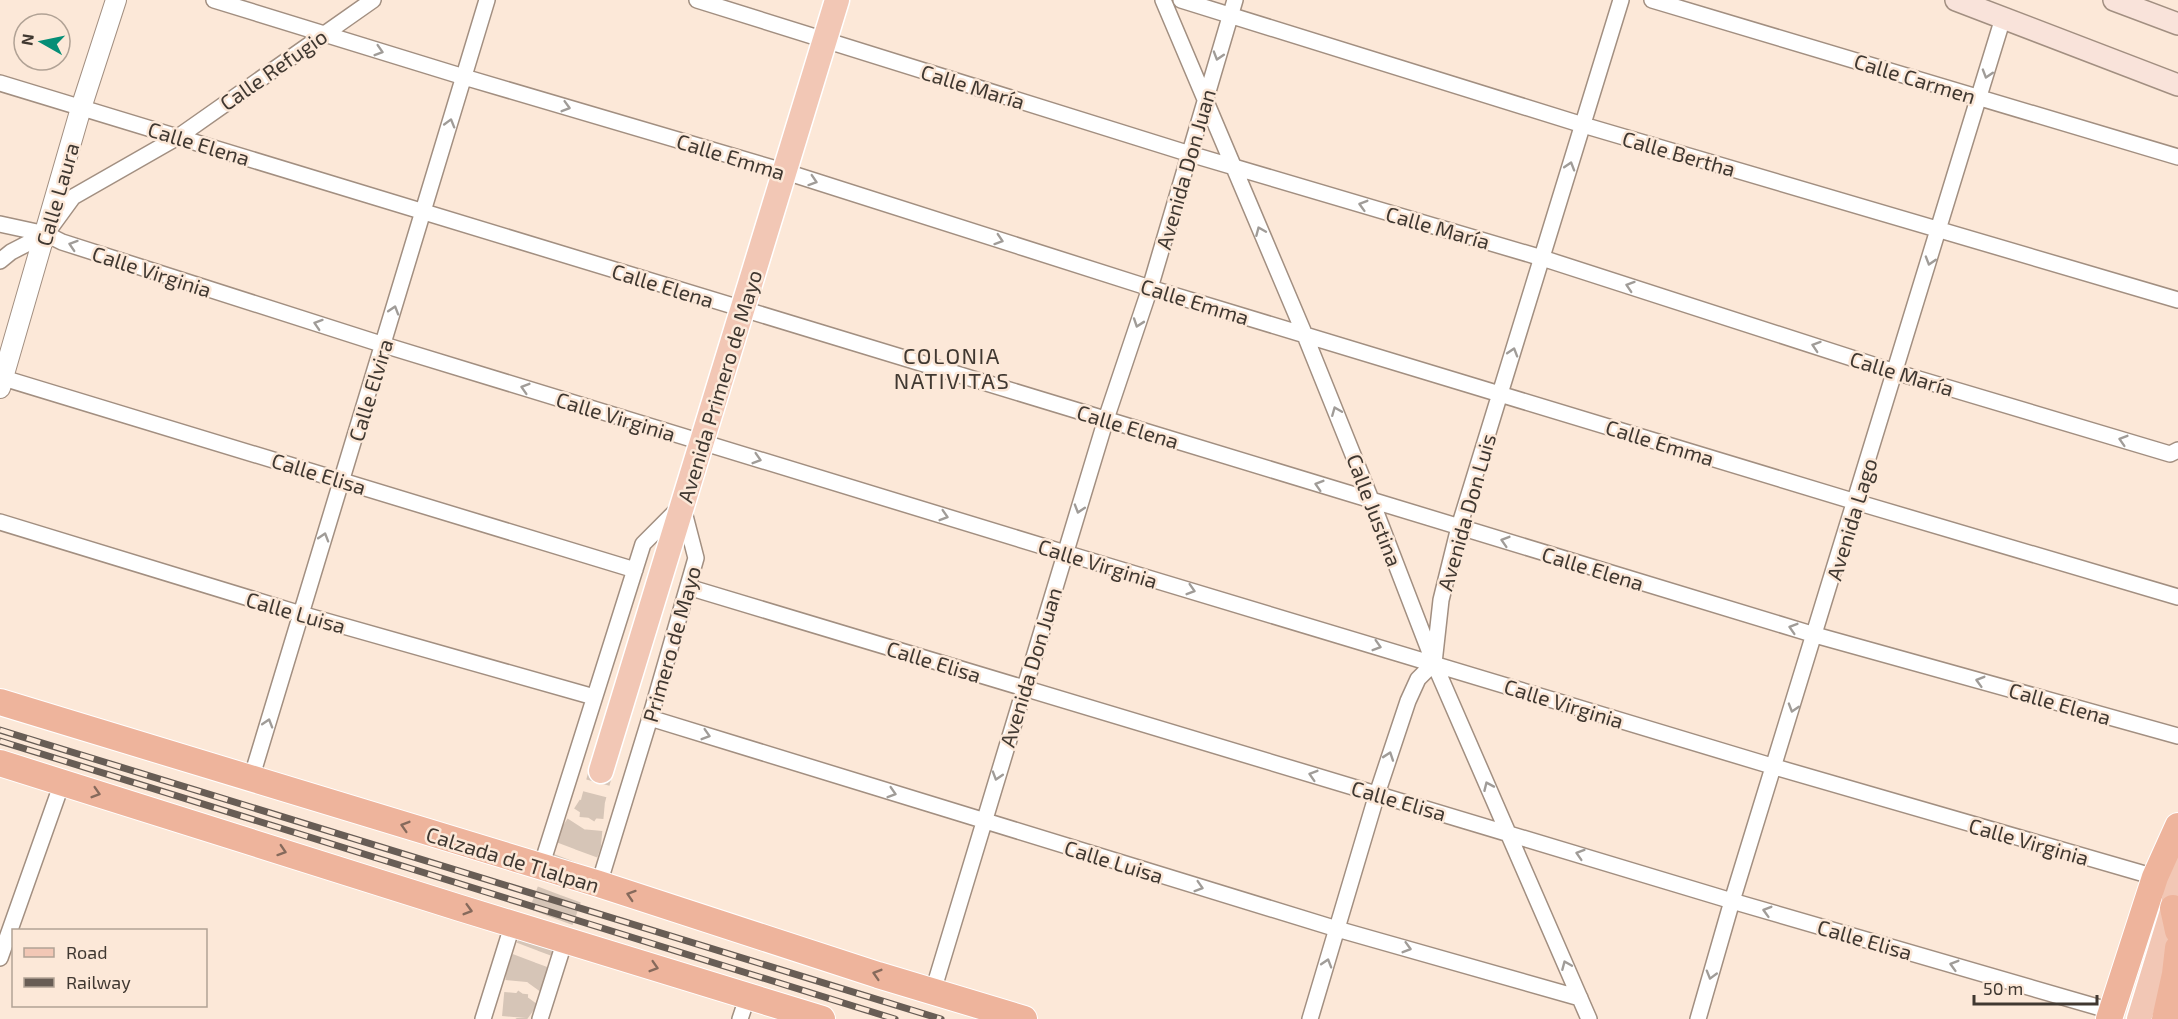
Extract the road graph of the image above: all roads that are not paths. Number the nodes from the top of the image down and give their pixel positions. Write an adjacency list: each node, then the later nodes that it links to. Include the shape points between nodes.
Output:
1 (116, 0): 23 (street, Calle Laura)
2 (214, 0): 16 (street, Calle Emma)
3 (373, 0): 16 (street, Calle Refugio)
4 (487, 0): 18 (street, Calle Elvira)
5 (697, 0): 17 (street, Calle María)
6 (837, 0): 17 (main road, Avenida Primero de Mayo)
7 (1162, 0): 22 (street, Calle Justina)
8 (1181, 0): 13 (street, Calle Bertha)
9 (1620, 0): 24 (street, Avenida Don Luis)
10 (1652, 0): 21 (street, Calle Carmen)
11 (1956, 0): 14 (main road)
12 (2114, 0): 15 (main road)
13 (1233, 8): 22 (street, Avenida Don Juan, one-way to 22); 24 (street, Calle Bertha)
14 (2003, 18): 20 (main road); 21 (street, Avenida Lago, one-way to 21)
15 (2178, 24)
16 (323, 34): 18 (street, Calle Emma, one-way to 18); 25 (street, Calle Refugio)
17 (825, 39): 26 (street, Calle María); 29 (main road, Avenida Primero de Mayo)
18 (464, 77): 29 (street, Calle Emma, one-way to 29); 30 (street, Calle Elvira, one-way to 18)
19 (0, 83): 23 (street, Calle Elena)
20 (2178, 85)
21 (1980, 97): 27 (street, Calle Carmen); 32 (street, Avenida Lago)
22 (1205, 98): 26 (street, Avenida Don Juan); 28 (street, Calle Justina)
23 (81, 108): 25 (street, Calle Elena); 33 (street, Calle Laura)
24 (1583, 125): 32 (street, Calle Bertha); 34 (street, Avenida Don Luis, one-way to 24)
25 (178, 136): 30 (street, Calle Elena); 33 (street, Calle Refugio, via 73,197)
26 (1190, 154): 28 (street, Calle María); 36 (street, Avenida Don Juan)
27 (2178, 157)
28 (1232, 166): 34 (street, Calle María, one-way to 28); 39 (street, Calle Justina, one-way to 28)
29 (783, 171): 36 (street, Calle Emma, one-way to 36); 38 (main road, Avenida Primero de Mayo)
30 (424, 213): 38 (street, Calle Elena); 40 (street, Calle Elvira, one-way to 30)
31 (0, 224): 33 (street, Calle Virginia)
32 (1939, 229): 37 (street, Calle Bertha); 41 (street, Avenida Lago, one-way to 41)
33 (46, 234): 35 (street, Calle Refugio); 40 (street, Calle Virginia, one-way to 33); 42 (street, Calle Laura)
34 (1542, 258): 41 (street, Calle María, one-way to 34); 43 (street, Avenida Don Luis, one-way to 34)
35 (0, 261)
36 (1150, 288): 39 (street, Calle Emma); 44 (street, Avenida Don Juan, one-way to 44)
37 (2178, 300)
38 (743, 310): 44 (street, Calle Elena); 45 (main road, Avenida Primero de Mayo)
39 (1304, 333): 43 (street, Calle Emma); 48 (street, Calle Justina, one-way to 39)
40 (384, 345): 45 (street, Calle Virginia, one-way to 40); 47 (street, Calle Elvira)
41 (1895, 372): 46 (street, Calle María, one-way to 41, via 2170,454); 49 (street, Avenida Lago)
42 (1, 381): 47 (street, Calle Elisa)
43 (1500, 394): 49 (street, Calle Emma); 52 (street, Avenida Don Luis)
44 (1106, 419): 48 (street, Calle Elena, one-way to 44); 53 (street, Avenida Don Juan, one-way to 53)
45 (701, 442): 50 (main road, Avenida Primero de Mayo); 53 (street, Calle Virginia, one-way to 53)
46 (2178, 450)
47 (341, 480): 54 (street, Calle Elisa); 57 (street, Calle Elvira, one-way to 47)
48 (1372, 502): 52 (street, Calle Elena); 59 (street, Calle Justina)
49 (1856, 502): 56 (street, Calle Emma); 58 (street, Avenida Lago)
50 (682, 505): 54 (street, via 643,544); 55 (street, Primero de Mayo, via 696,558); 67 (main road, Avenida Primero de Mayo)
51 (0, 522): 57 (street, Calle Luisa)
52 (1459, 527): 58 (street, Calle Elena, one-way to 52); 59 (street, Avenida Don Luis, via 1441,600)
53 (1065, 553): 59 (street, Calle Virginia, one-way to 59); 60 (street, Avenida Don Juan)
54 (635, 570): 61 (street)
55 (688, 587): 60 (street, Calle Elisa); 63 (street, Primero de Mayo)
56 (2178, 597)
57 (301, 614): 61 (street, Calle Luisa); 68 (street, Calle Elvira, one-way to 57)
58 (1815, 635): 64 (street, Calle Elena, one-way to 58); 66 (street, Avenida Lago, one-way to 66)
59 (1434, 663): 66 (street, Calle Virginia); 70 (street, one-way to 59, via 1408,701 1418,679); 73 (street, Calle Justina, one-way to 59)
60 (1024, 688): 70 (street, Calle Elisa, one-way to 60); 71 (street, Avenida Don Juan, one-way to 71)
61 (594, 697): 75 (street)
62 (0, 702): 68 (highway, Calzada de Tlalpan)
63 (650, 718): 71 (street, Calle Luisa, one-way to 71); 77 (street, Primero de Mayo)
64 (2178, 736)
65 (0, 763): 69 (highway)
66 (1774, 767): 76 (street, Calle Virginia); 78 (street, Avenida Lago)
67 (601, 771)
68 (251, 779): 75 (highway, Calzada de Tlalpan, one-way to 68)
69 (62, 783): 80 (highway, one-way to 80); 84 (street)
70 (1377, 794): 73 (street, Calle Elisa); 81 (street)
71 (984, 822): 81 (street, Calle Luisa, one-way to 81); 85 (street, Avenida Don Juan)
72 (2178, 826): 76 (highway)
73 (1509, 833): 78 (street, Calle Elisa, one-way to 73); 86 (street, Calle Justina, one-way to 73)
74 (2178, 862): 79 (main road)
75 (541, 867): 77 (highway, Calzada de Tlalpan)
76 (2155, 878): 88 (highway)
77 (599, 885): 85 (highway, Calzada de Tlalpan, one-way to 77)
78 (1732, 901): 88 (street, Calle Elisa, one-way to 78); 95 (street, Avenida Lago, one-way to 95)
79 (2175, 920): 96 (main road)
80 (513, 923): 82 (highway); 89 (street)
81 (1337, 929): 86 (street, Calle Luisa, one-way to 86); 93 (street, one-way to 81)
82 (564, 940): 87 (highway, one-way to 87); 90 (street)
83 (2178, 948): 97 (highway)
84 (0, 958)
85 (933, 991): 92 (highway, Calzada de Tlalpan)
86 (1580, 998): 94 (street, Calle Justina)
87 (744, 1007): 91 (highway)
88 (2110, 1015)
89 (483, 1019)
90 (540, 1019)
91 (822, 1019)
92 (1024, 1019)
93 (1310, 1019)
94 (1589, 1019)
95 (1698, 1019)
96 (2139, 1019)
97 (2165, 1019)

